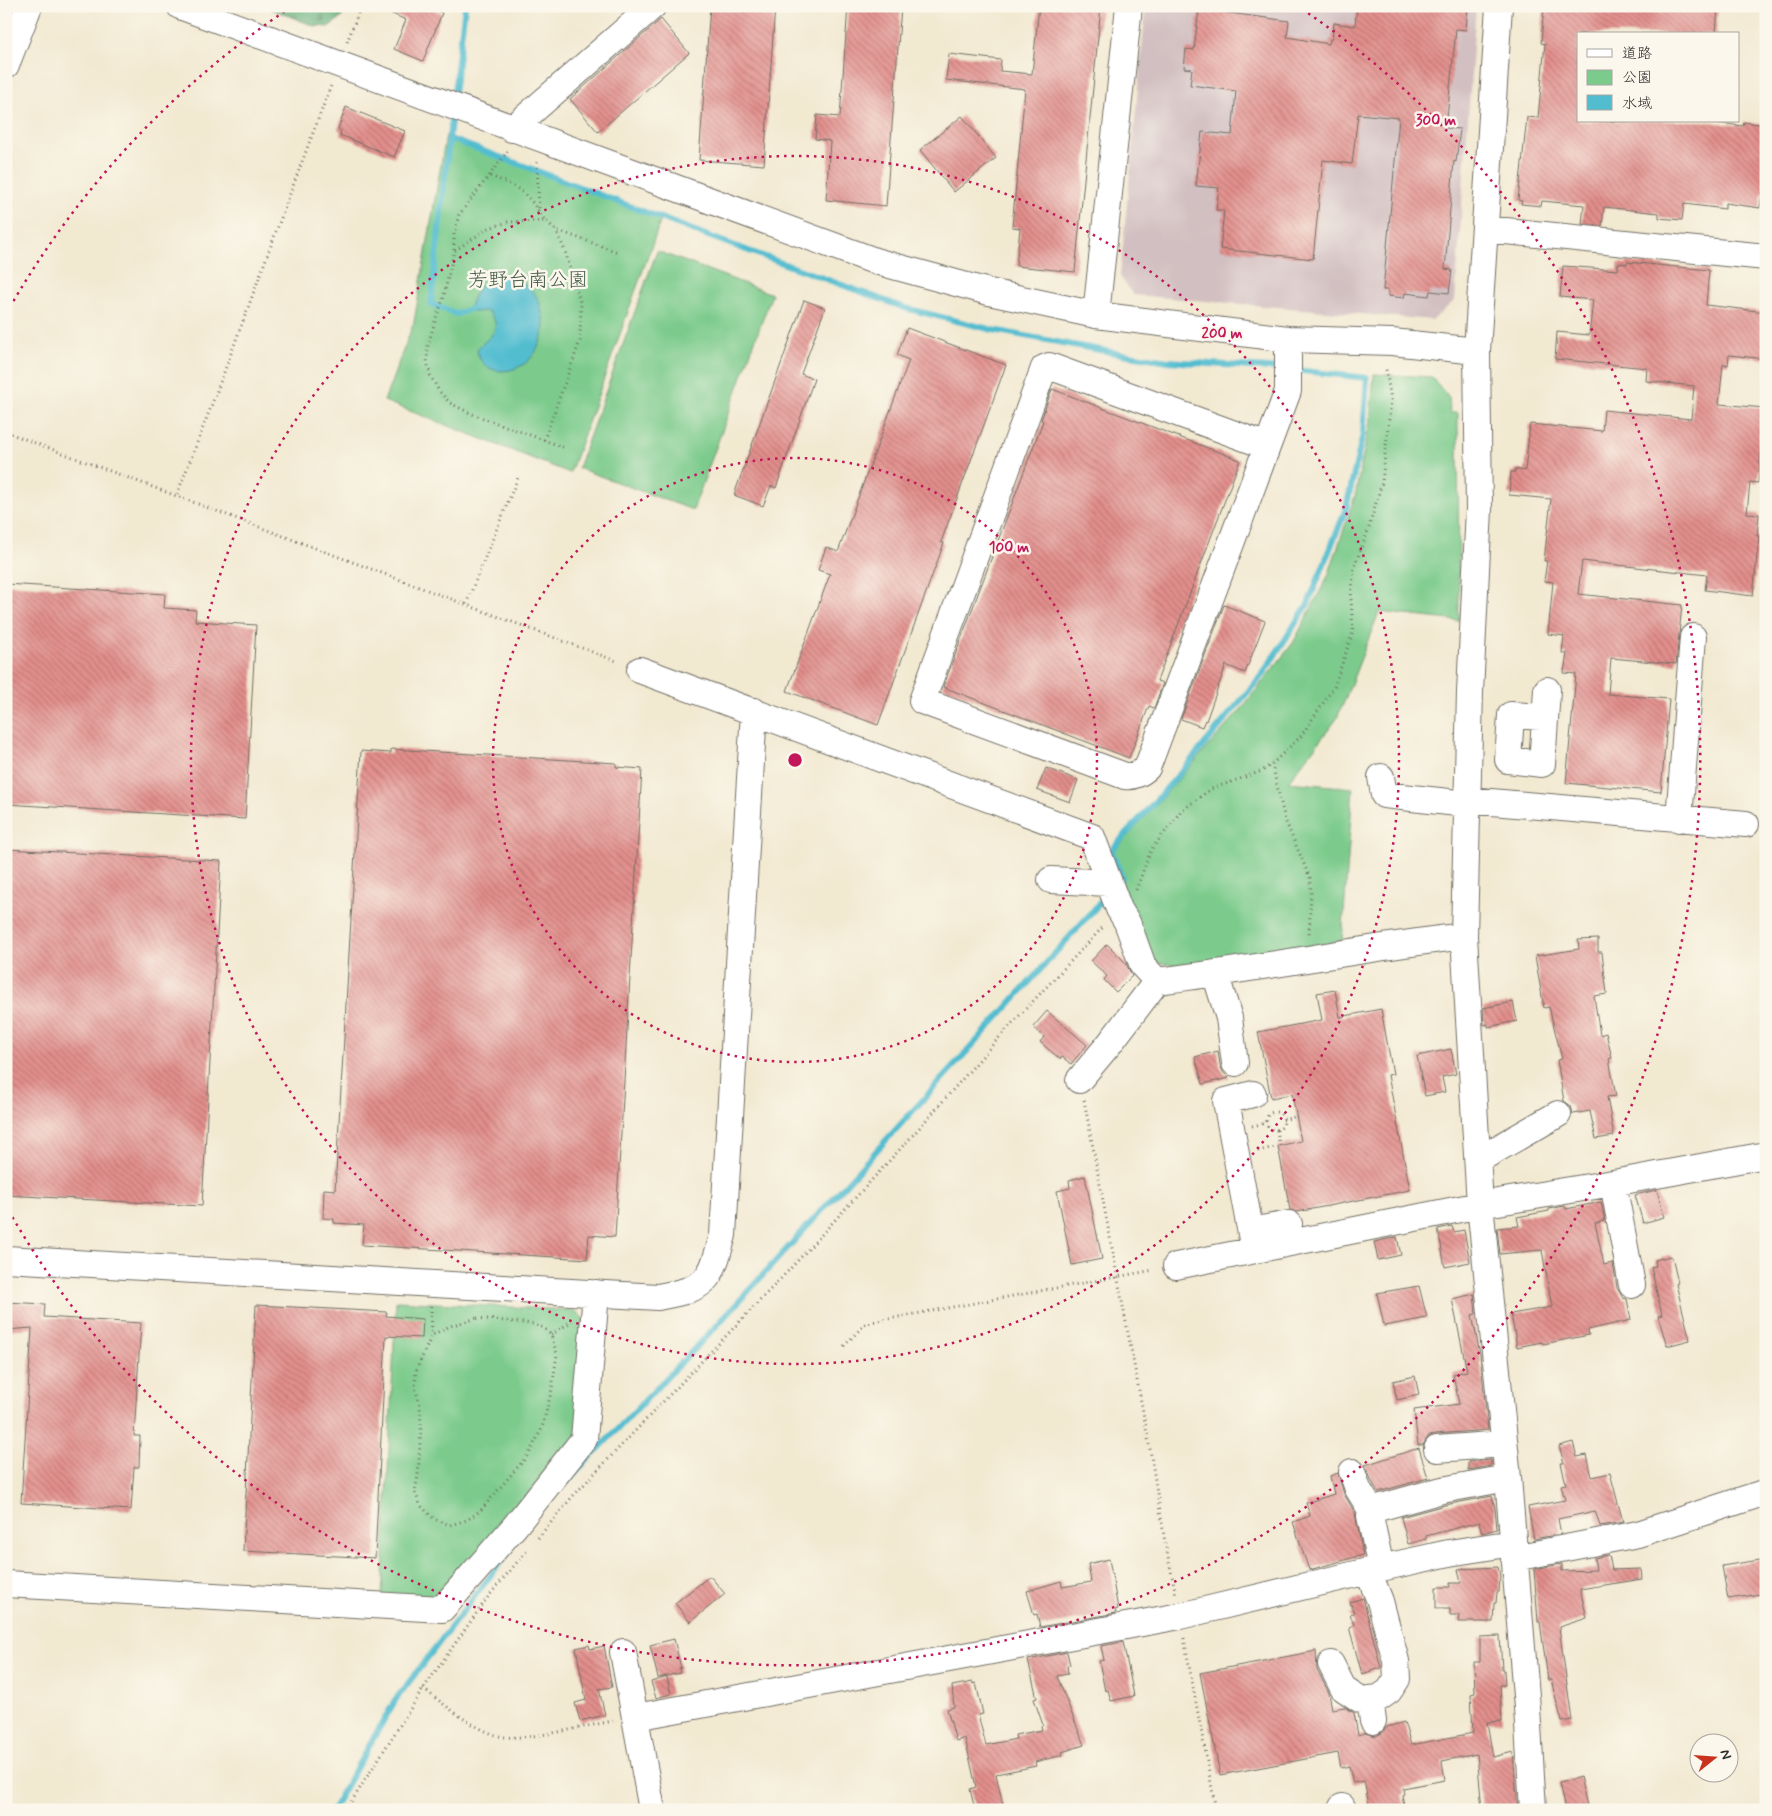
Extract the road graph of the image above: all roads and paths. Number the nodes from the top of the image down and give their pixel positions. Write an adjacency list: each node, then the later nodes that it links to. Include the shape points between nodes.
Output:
1 (29, 6): 7 (street)
2 (180, 6): 8 (street)
3 (361, 6): 8 (path)
4 (653, 6): 9 (street)
5 (1129, 6): 19 (street)
6 (1499, 6): 14 (street)
7 (6, 65)
8 (339, 65): 9 (street); 28 (path)
9 (510, 140): 11 (path); 19 (street, via 875,261 989,292)
10 (537, 162): 12 (path)
11 (490, 176): 12 (path, via 513,184); 16 (path, via 460,215 454,233)
12 (539, 211): 13 (path)
13 (546, 222): 15 (path); 16 (path, via 508,222 489,228)
14 (1485, 229): 18 (street); 21 (street)
15 (556, 230): 17 (path); 24 (path, via 581,305 580,341)
16 (454, 251): 24 (path, via 428,345 430,375 450,403)
17 (618, 252)
18 (1766, 257)
19 (1096, 315): 20 (street)
20 (1288, 339): 21 (street, via 1392,342); 25 (street, via 1288,391)
21 (1477, 351): 35 (street, via 1478,509)
22 (1386, 369): 37 (path, via 1390,400 1382,482 1354,567 1351,598 1353,632 1334,687 1302,736)
23 (6, 432): 28 (path)
24 (544, 440): 26 (path)
25 (1267, 446): 25 (street, via 1147,768 1140,774 1125,776 922,701 1044,368 1049,366)
26 (563, 447)
27 (519, 475): 29 (path)
28 (177, 494): 29 (path)
29 (466, 604): 31 (path)
30 (1694, 637): 40 (street)
31 (640, 670): 33 (street)
32 (1547, 690): 34 (street)
33 (754, 711): 43 (street, via 1092,837); 67 (street, via 723,1235 715,1265 707,1278 692,1290 658,1297)
34 (1545, 717): 36 (street, via 1511,715); 36 (street, via 1542,764 1508,760)
35 (1469, 736): 36 (street); 39 (street)
36 (1509, 739)
37 (1272, 764): 44 (path, via 1262,771 1211,789 1181,811 1151,850); 46 (path, via 1285,820 1310,878)
38 (1381, 777): 39 (street, via 1384,795)
39 (1468, 802): 40 (street); 45 (street)
40 (1679, 819): 41 (street)
41 (1746, 824)
42 (1051, 880): 43 (street)
43 (1109, 883): 44 (street)
44 (1123, 915): 48 (street, via 1143,966); 77 (path, via 1002,1034 797,1262 573,1496)
45 (1464, 936): 46 (street); 58 (street)
46 (1308, 958): 47 (street)
47 (1215, 973): 48 (street); 49 (street, via 1229,1018)
48 (1157, 981): 50 (street, via 1126,1024)
49 (1226, 1049)
50 (1078, 1080): 65 (path)
51 (1253, 1094): 62 (street, via 1226,1100)
52 (1558, 1114): 58 (street)
53 (1294, 1118): 54 (path)
54 (1283, 1120): 55 (path); 55 (path, via 1277,1113 1268,1116 1268,1126)
55 (1277, 1130): 56 (path)
56 (1279, 1143)
57 (1766, 1155): 59 (street)
58 (1478, 1160): 60 (street)
59 (1613, 1184): 60 (street); 66 (street)
60 (1480, 1205): 62 (street); 71 (street)
61 (1289, 1224): 62 (street)
62 (1253, 1241): 64 (street)
63 (6, 1259): 67 (street)
64 (1176, 1266): 65 (path)
65 (1117, 1277): 70 (path, via 866,1323); 82 (path)
66 (1632, 1285)
67 (596, 1293): 81 (street, via 584,1439 442,1610)
68 (432, 1299): 69 (path)
69 (432, 1335): 69 (path, via 476,1318 533,1324 551,1335 557,1354 542,1428 529,1454 480,1512 450,1525 434,1519 420,1505 415,1492 421,1427 416,1371)
70 (844, 1346)
71 (1504, 1444): 72 (street); 74 (street)
72 (1437, 1448)
73 (1352, 1472): 76 (street)
74 (1508, 1478): 76 (street, via 1442,1490); 79 (street)
75 (1766, 1492): 79 (street, via 1638,1534)
76 (1371, 1510): 80 (street)
77 (536, 1539)
78 (530, 1546): 85 (path, via 488,1597)
79 (1513, 1551): 80 (street, via 1450,1553); 90 (street)
80 (1374, 1569): 82 (street); 84 (street, via 1396,1661 1397,1678 1372,1710 1343,1688)
81 (6, 1584)
82 (1180, 1616): 86 (street); 89 (path)
83 (623, 1652): 86 (street)
84 (1331, 1664)
85 (423, 1689): 86 (path, via 473,1724 499,1736 528,1736); 87 (path)
86 (636, 1717): 88 (street)
87 (346, 1810)
88 (652, 1810)
89 (1216, 1810)
90 (1533, 1810)

